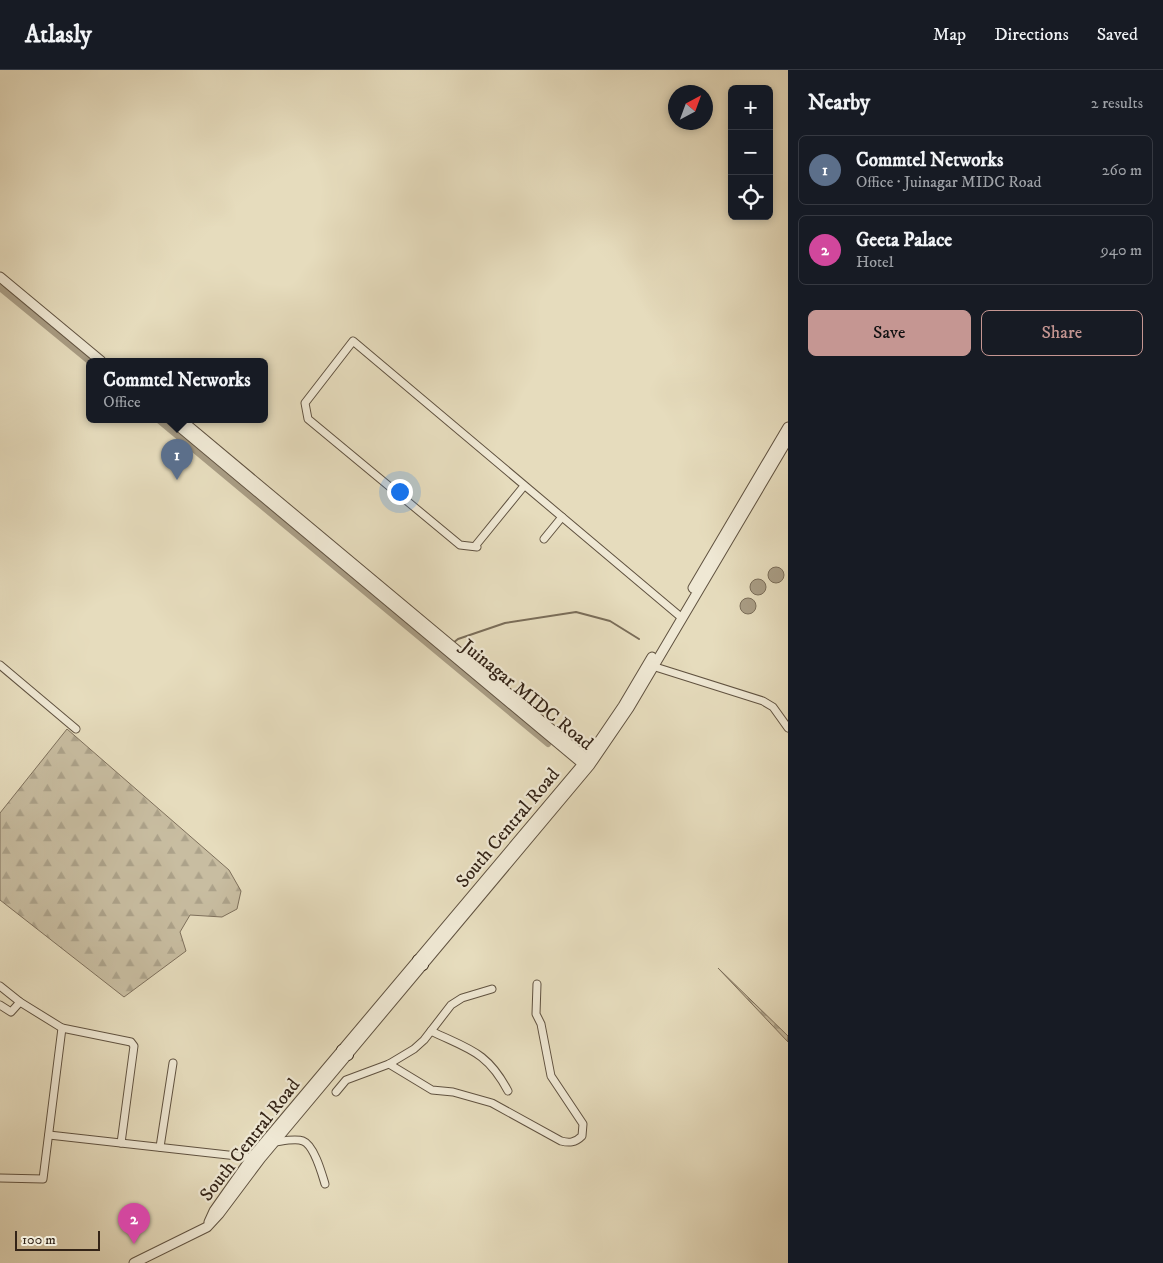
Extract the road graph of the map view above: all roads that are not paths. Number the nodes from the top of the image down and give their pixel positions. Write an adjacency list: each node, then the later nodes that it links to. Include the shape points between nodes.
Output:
1 (0, 277): 2 (street)
2 (97, 358)
3 (177, 423): 6 (street, Juinagar MIDC Road)
4 (183, 423): 6 (street, Juinagar MIDC Road)
5 (788, 427): 11 (street, South Central Road)
6 (188, 430): 16 (street, Juinagar MIDC Road)
7 (788, 439): 11 (street, South Central Road)
8 (524, 486): 8 (street, via 353,341 305,404 308,419 460,545 478,547 476,545); 9 (street)
9 (562, 518): 10 (street); 11 (street)
10 (544, 539)
11 (680, 616): 13 (street, South Central Road)
12 (0, 665): 15 (street)
13 (650, 666): 14 (street, via 763,701 772,707); 16 (street, South Central Road, via 629,708)
14 (788, 728)
15 (76, 729)
16 (586, 763): 24 (street, South Central Road)
17 (536, 984): 26 (street, via 536,1014 541,1024 551,1076 582,1124 582,1136 578,1140 561,1141 492,1103 432,1090)
18 (0, 986): 20 (street)
19 (492, 989): 23 (street, via 462,998 451,1005)
20 (20, 1002): 21 (street, via 11,1012); 22 (street)
21 (0, 1005)
22 (62, 1028): 29 (street); 31 (street, via 131,1042 134,1046)
23 (431, 1031): 26 (street, via 414,1049); 27 (street, via 475,1051 492,1065)
24 (345, 1053): 30 (street, South Central Road); 33 (street, South Central Road)
25 (173, 1063): 32 (street)
26 (388, 1064): 28 (street, via 346,1080)
27 (508, 1091)
28 (336, 1092)
29 (49, 1135): 31 (street); 34 (street, via 43,1180)
30 (275, 1142): 33 (street, South Central Road); 35 (street, via 303,1141 308,1144)
31 (121, 1143): 32 (street)
32 (160, 1147): 33 (street)
33 (257, 1158): 36 (street, South Central Road, via 207,1227)
34 (0, 1178)
35 (325, 1184)
36 (134, 1263)

